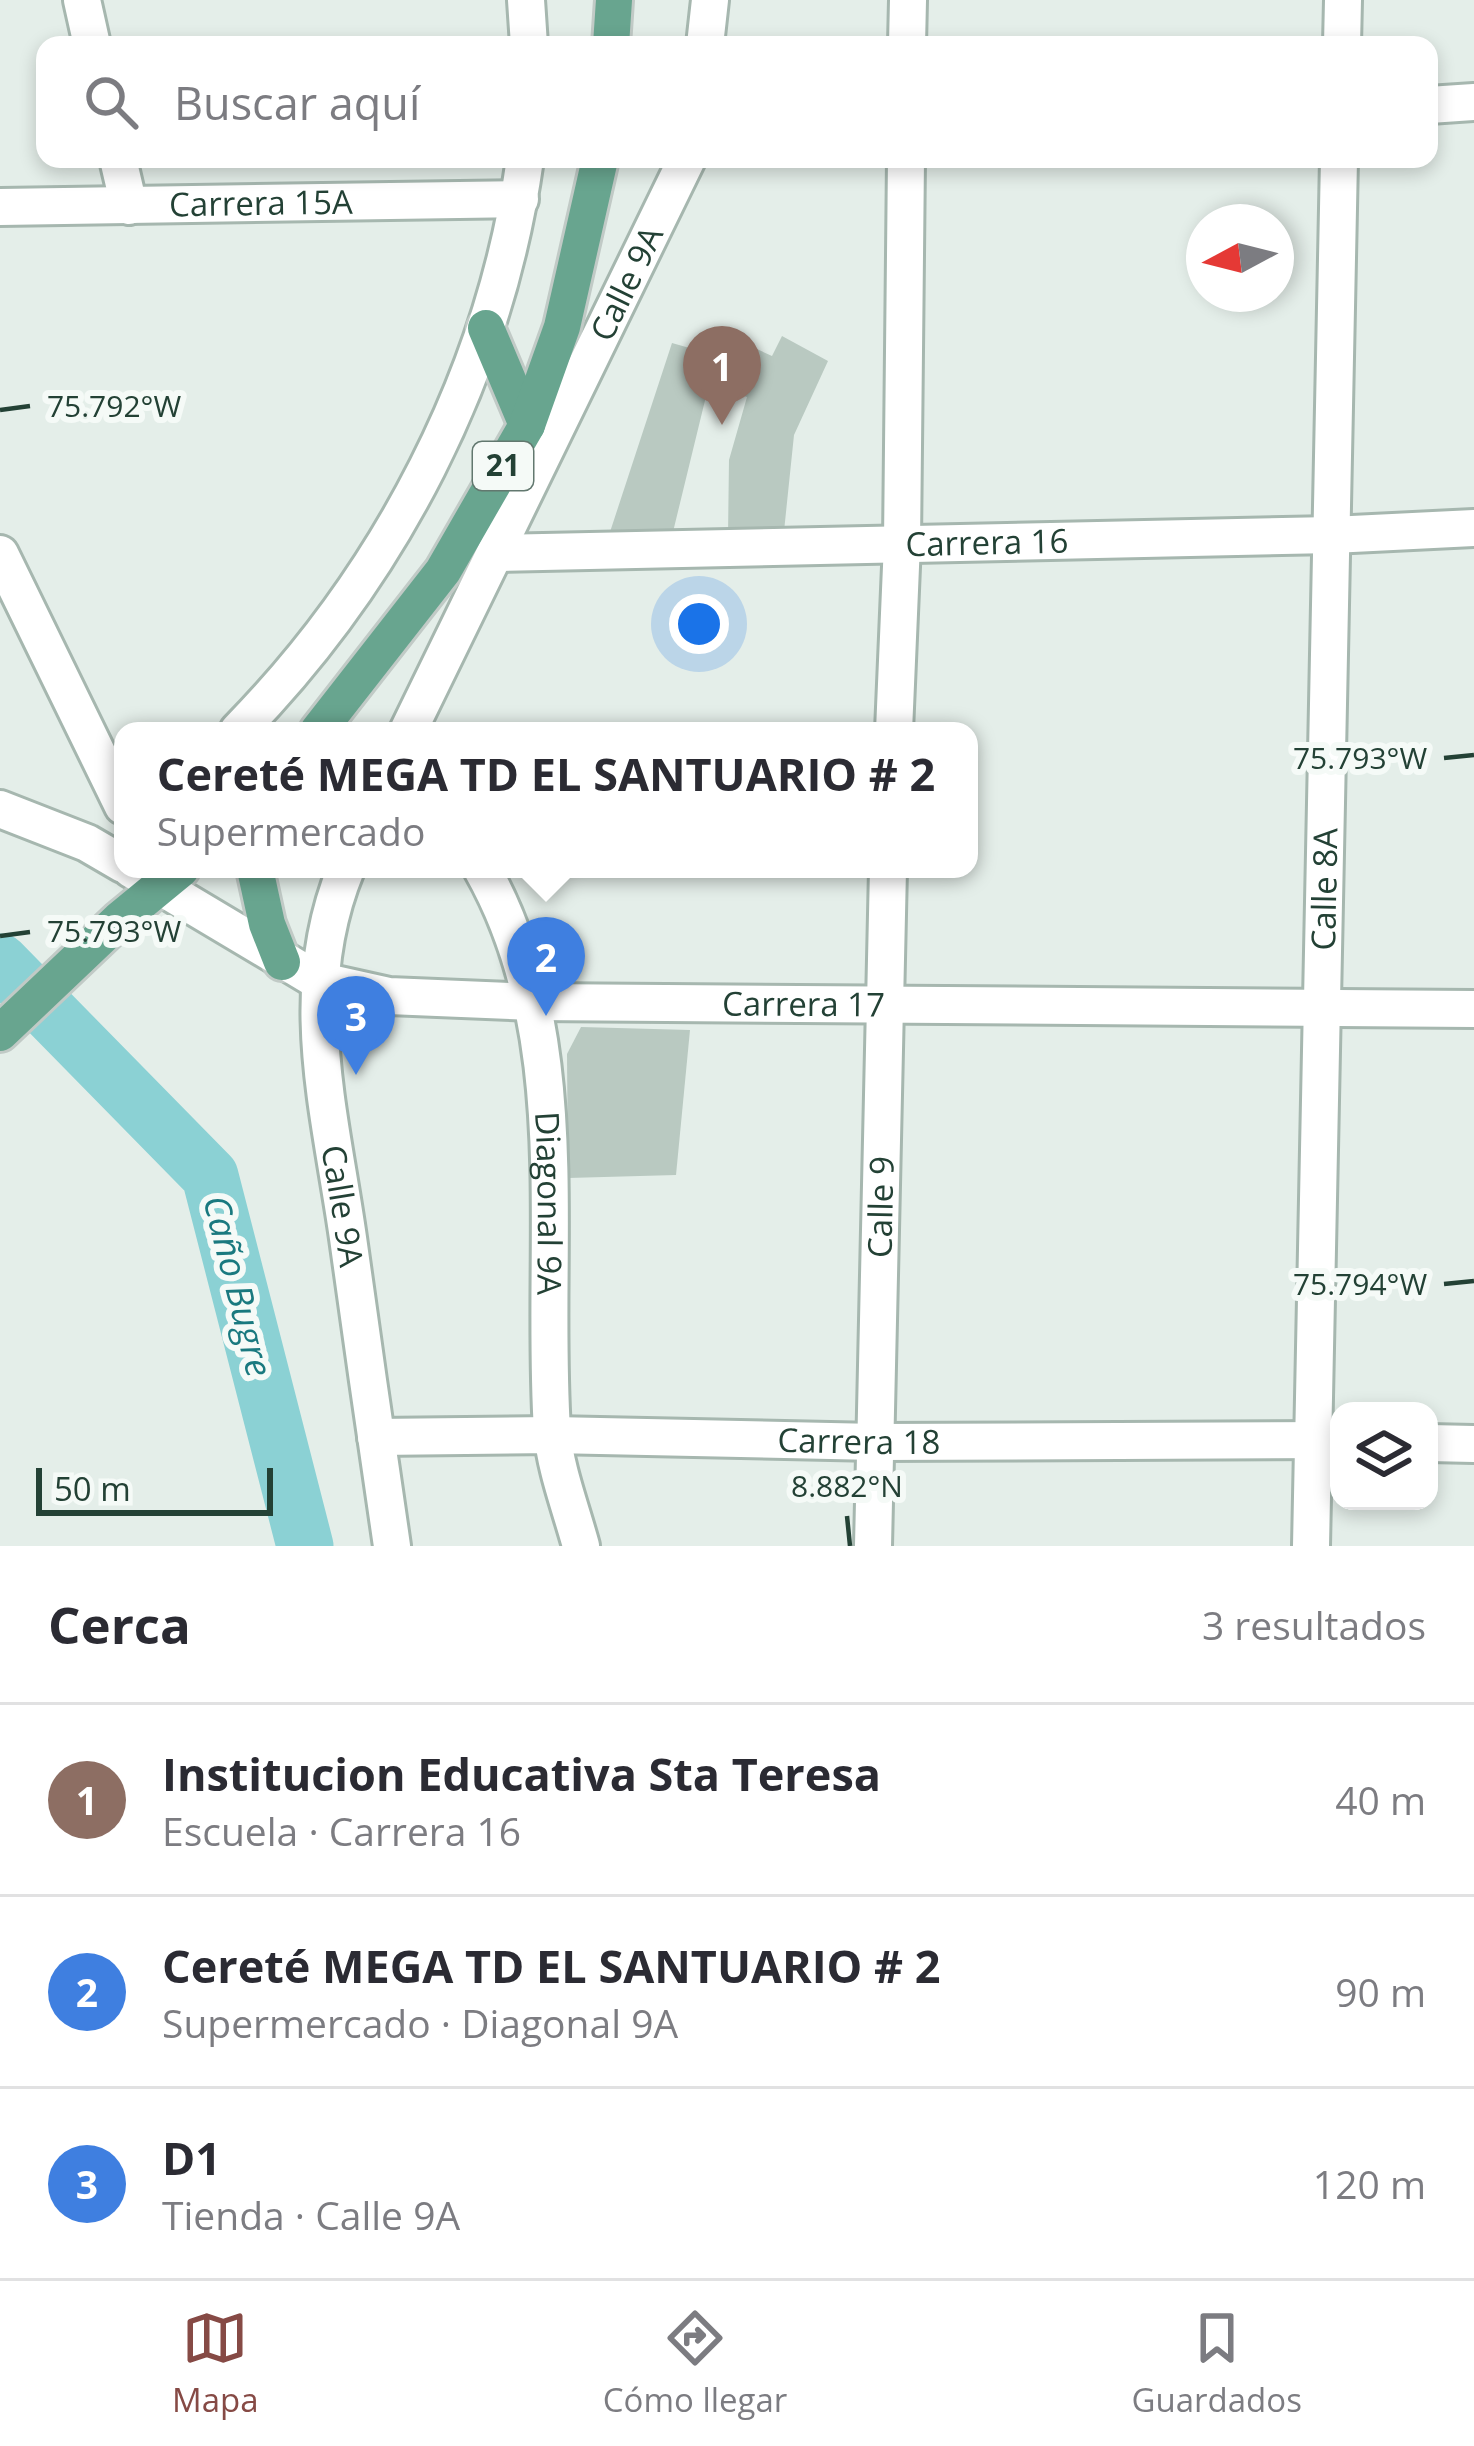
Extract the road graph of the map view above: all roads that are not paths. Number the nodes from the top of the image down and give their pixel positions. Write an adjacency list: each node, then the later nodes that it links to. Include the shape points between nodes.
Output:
1 (82, 0): 7 (street)
2 (526, 0): 8 (street)
3 (614, 0): 9 (main road)
4 (710, 0): 10 (street)
5 (908, 0): 11 (street)
6 (1343, 0): 12 (street)
7 (90, 36)
8 (528, 36)
9 (611, 36)
10 (706, 36)
11 (907, 36)
12 (1342, 36)
13 (1474, 102): 14 (street)
14 (1438, 104)
15 (120, 168): 22 (street)
16 (525, 168): 21 (street)
17 (598, 168): 25 (main road, 21, via 562,327)
18 (683, 168): 29 (street, Calle 9A)
19 (906, 168): 28 (street)
20 (1340, 168): 27 (street, Calle 8A)
21 (520, 199): 22 (street, Carrera 15A); 24 (street)
22 (129, 206): 23 (street, Carrera 15A)
23 (0, 207)
24 (486, 328): 25 (main road); 31 (street, via 407,508 334,622)
25 (527, 425): 32 (main road, 21, via 443,571)
26 (1474, 528): 27 (street, Carrera 16)
27 (1332, 536): 28 (street, Carrera 16); 48 (street, Calle 8A)
28 (902, 543): 29 (street, Carrera 16); 34 (street)
29 (498, 553): 33 (street, Calle 9A)
30 (0, 554): 35 (street)
31 (246, 722)
32 (325, 722)
33 (413, 722)
34 (894, 722)
35 (114, 788)
36 (0, 809): 37 (street)
37 (114, 859)
38 (154, 878): 50 (main road)
39 (163, 878): 44 (street, Carrera 17)
40 (258, 878): 44 (main road)
41 (342, 878): 45 (street, Calle 9A)
42 (487, 878): 46 (street, Diagonal 9A, via 507,912)
43 (889, 878): 47 (street, Calle 9)
44 (283, 962): 45 (street, Carrera 17)
45 (317, 980): 46 (street, Carrera 17, via 388,996); 52 (street, Calle 9A, via 322,1071)
46 (534, 1002): 47 (street, Carrera 17); 51 (street, Diagonal 9A, via 545,1081)
47 (883, 1003): 48 (street, Carrera 17); 54 (street, Calle 9)
48 (1322, 1006): 49 (street, Carrera 17); 53 (street, Calle 8A)
49 (1474, 1009)
50 (0, 1033)
51 (553, 1435): 52 (street, Carrera 18); 54 (street, Carrera 18); 58 (street, Diagonal 9A)
52 (376, 1437): 57 (street, Calle 9A)
53 (1326, 1440): 54 (street, Carrera 18); 60 (street, Calle 8A)
54 (876, 1442): 59 (street, Calle 9)
55 (1438, 1442): 56 (street)
56 (1474, 1444)
57 (392, 1546)
58 (581, 1546)
59 (873, 1546)
60 (1311, 1546)

